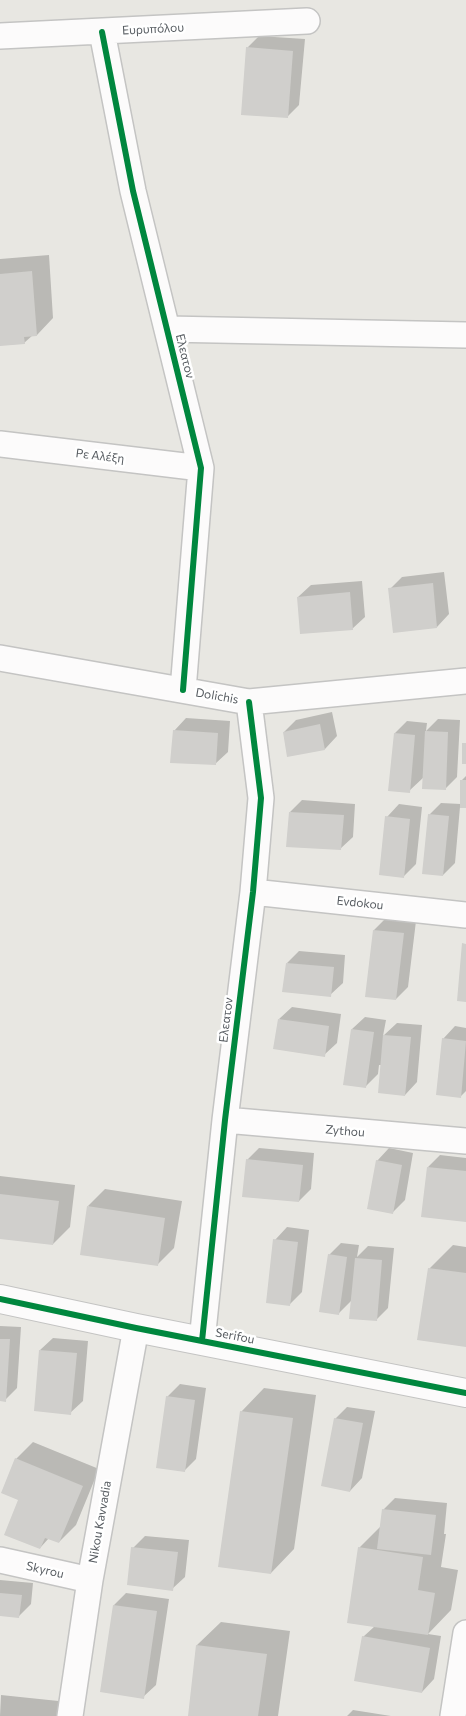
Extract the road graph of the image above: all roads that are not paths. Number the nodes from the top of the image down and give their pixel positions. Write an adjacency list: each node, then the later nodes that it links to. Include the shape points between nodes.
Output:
1 (307, 21): 2 (street, Ευρυπόλου)
2 (102, 32): 3 (street, Ευρυπόλου); 4 (street, Ελεατον, via 133,191)
3 (0, 36)
4 (166, 328): 5 (street); 7 (street, Ελεατον)
5 (466, 335)
6 (0, 444): 7 (street, Ρε Αλέξη)
7 (201, 468): 10 (street, Ελεατον)
8 (0, 658): 10 (street, Dolichis)
9 (466, 681): 11 (street, Dolichis)
10 (182, 690): 11 (street, Dolichis)
11 (249, 702): 12 (street, Ελεατον, via 261,798)
12 (253, 892): 13 (street, Evdokou); 14 (street, Ελεατον)
13 (466, 915)
14 (225, 1120): 15 (street, Zythou); 18 (street, Ελεατον)
15 (466, 1141)
16 (0, 1299): 17 (street, Serifou)
17 (136, 1328): 18 (street, Serifou); 21 (street, Nikou Kavvadia)
18 (202, 1341): 19 (street, Serifou)
19 (466, 1393)
20 (0, 1560): 21 (street, Skyrou)
21 (90, 1580): 24 (street, Nikou Kavvadia)
22 (466, 1633): 23 (street)
23 (463, 1677): 25 (street)
24 (70, 1716)
25 (453, 1716)

